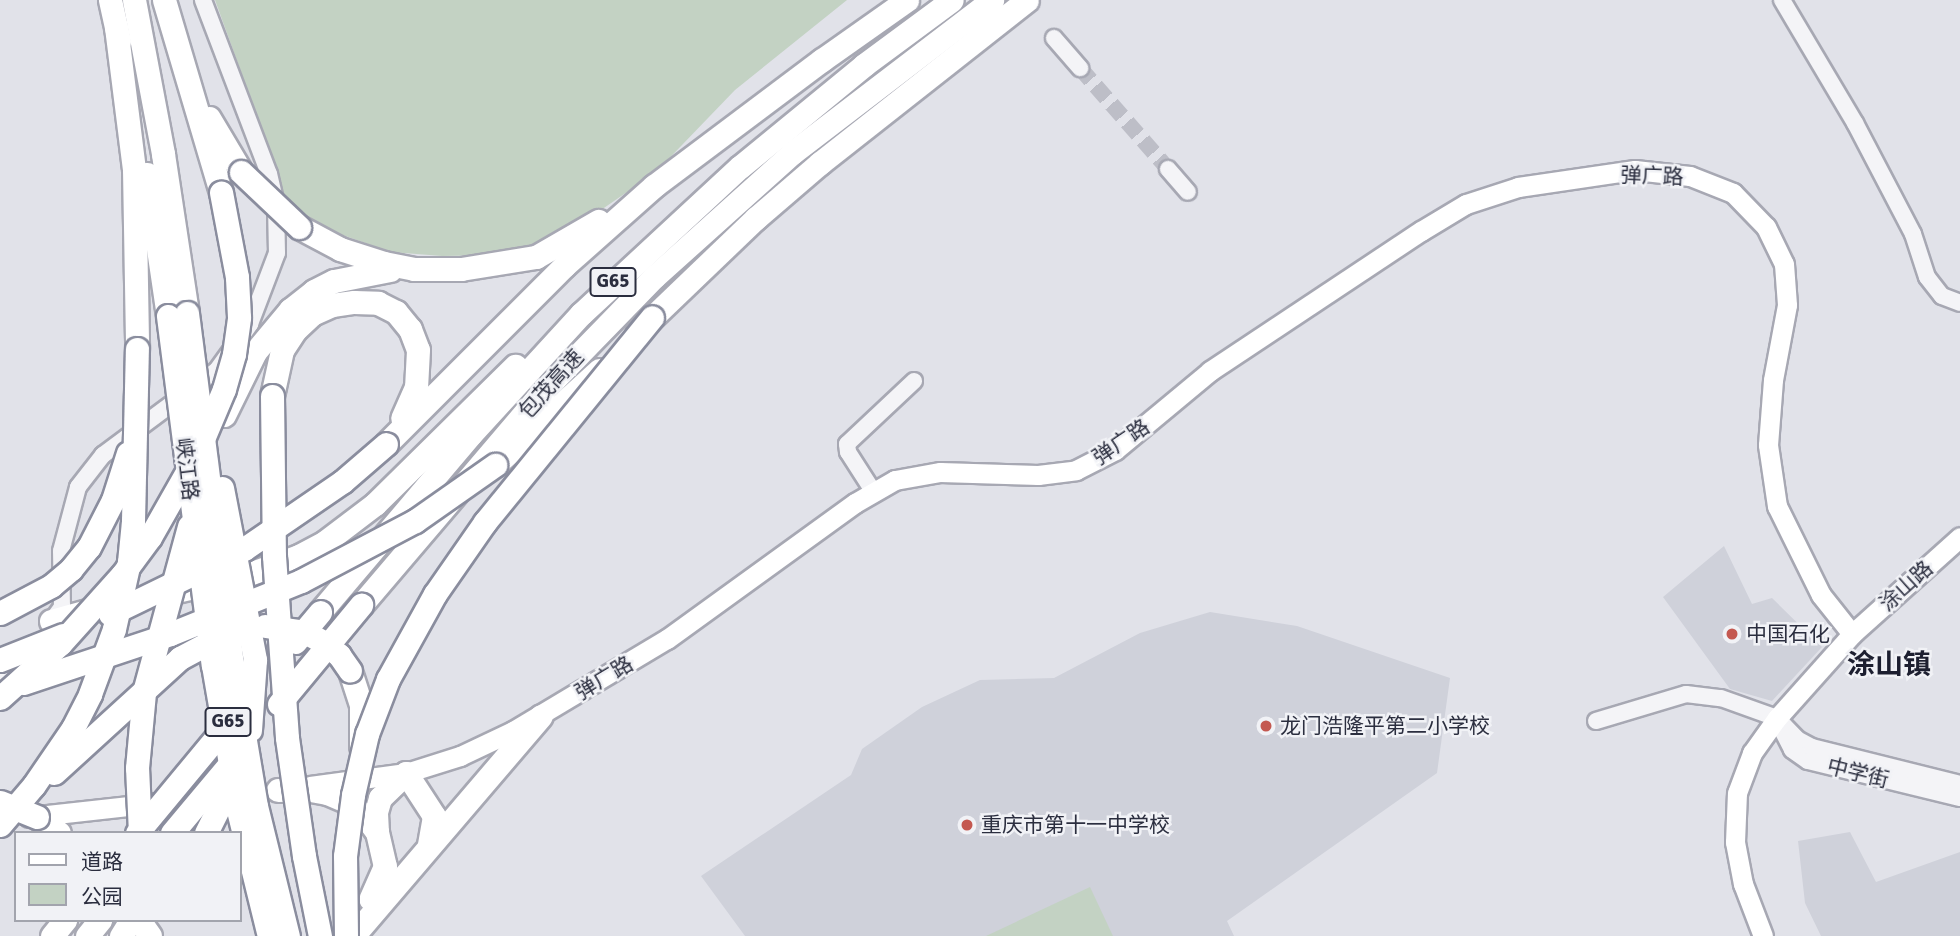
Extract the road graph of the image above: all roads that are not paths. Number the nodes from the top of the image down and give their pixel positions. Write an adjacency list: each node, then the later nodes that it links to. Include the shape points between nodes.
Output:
1 (110, 0): 10 (highway, 峡江路)
2 (134, 0): 19 (highway, 峡江路, via 163,155)
3 (164, 0): 12 (highway)
4 (203, 0): 28 (street, via 269,174 276,204 276,253 250,324 217,370 103,455 78,487 61,551 62,607)
5 (907, 0): 15 (highway)
6 (952, 0): 20 (highway, 包茂高速 / G65, via 740,167)
7 (992, 0): 33 (highway, 包茂高速 / G65, bridge, via 792,153 654,277 544,390)
8 (1027, 0): 21 (highway, via 875,117 756,218)
9 (1782, 0): 18 (street, via 1855,123 1913,234 1927,277 1942,296)
10 (116, 27): 19 (highway, 峡江路, via 151,198); 22 (highway, via 135,181)
11 (1054, 38): 13 (street)
12 (182, 57): 17 (highway, bridge, via 209,118 241,172 299,227 350,253); 32 (highway, bridge, via 220,192 237,277 239,317 234,354 210,426 174,496 122,575 60,644)
13 (1080, 68)
14 (1168, 169): 16 (street)
15 (654, 186): 17 (highway, via 536,257 485,267); 24 (highway, via 565,265)
16 (1188, 192)
17 (414, 269): 46 (highway, bridge, via 334,281 314,291 290,310 254,352 227,407 144,692 136,768)
18 (1960, 303)
19 (185, 313): 50 (highway, bridge, via 255,660 247,743); 57 (highway, 峡江路, bridge, via 213,665 238,810); 58 (highway, 峡江路, bridge, via 237,698 256,806)
20 (580, 314): 28 (highway, via 492,386 375,504 325,542 246,575); 47 (highway, 包茂高速 / G65, bridge, via 320,612)
21 (652, 317): 31 (highway, bridge, via 524,441 455,495 384,539 242,606); 37 (highway, bridge, via 527,467 435,594 388,679)
22 (137, 349): 27 (highway, bridge, via 129,449 103,525 71,569 31,599); 43 (highway, bridge, via 133,521 114,629 73,728)
23 (914, 381): 25 (street, via 847,444)
24 (386, 443): 30 (highway, bridge, via 324,496 244,548 141,600); 59 (highway, bridge, via 416,387 418,350 410,329 396,312 378,303 332,305 312,314 282,350 272,396 274,556 287,738)
25 (873, 491): 29 (main road, 弹广路, via 895,480 940,472 1038,475 1076,470 1115,450 1210,371 1466,205 1518,187 1635,170 1690,176 1733,193 1766,227 1784,264 1787,305 1773,380 1768,445 1777,506 1821,595); 34 (main road, 弹广路, via 667,639)
26 (1960, 537): 29 (main road, 涂山路)
27 (0, 614)
28 (51, 621): 31 (street)
29 (1852, 634): 35 (main road, 涂山路)
30 (0, 660)
31 (0, 689)
32 (0, 698)
33 (274, 711): 48 (highway, 包茂高速 / G65, bridge); 49 (highway, bridge)
34 (541, 716): 38 (main road, 弹广路, via 477,748); 52 (highway)
35 (1777, 718): 36 (street, 中学街, via 1721,698 1686,694); 39 (street, 中学街, via 1812,747); 42 (street, 中学街, via 1792,750 1808,761); 63 (main road, 涂山路, via 1752,753 1738,793 1737,852 1743,884)
36 (1596, 721)
37 (359, 763): 43 (highway, bridge, via 361,705 350,671 339,655 305,632 262,626 216,638 180,658); 61 (highway, bridge, via 345,856)
38 (406, 773): 40 (main road, 弹广路); 51 (highway, via 380,798); 52 (highway, via 434,816)
39 (1960, 784)
40 (278, 790): 44 (main road, 弹广路); 51 (highway, via 306,789 346,801)
41 (0, 792): 44 (main road)
42 (1960, 798)
43 (2, 816): 44 (main road, 弹广路); 45 (highway, bridge, via 37,817)
44 (40, 816)
45 (56, 831)
46 (139, 831)
47 (141, 831)
48 (174, 831)
49 (188, 831)
50 (207, 831)
51 (377, 832): 60 (highway, via 385,866 382,879)
52 (429, 844): 62 (highway)
53 (63, 922): 55 (highway)
54 (98, 922): 56 (highway)
55 (52, 936)
56 (87, 936)
57 (269, 936)
58 (288, 936)
59 (320, 936)
60 (340, 936)
61 (346, 936)
62 (353, 936)
63 (1763, 936)

